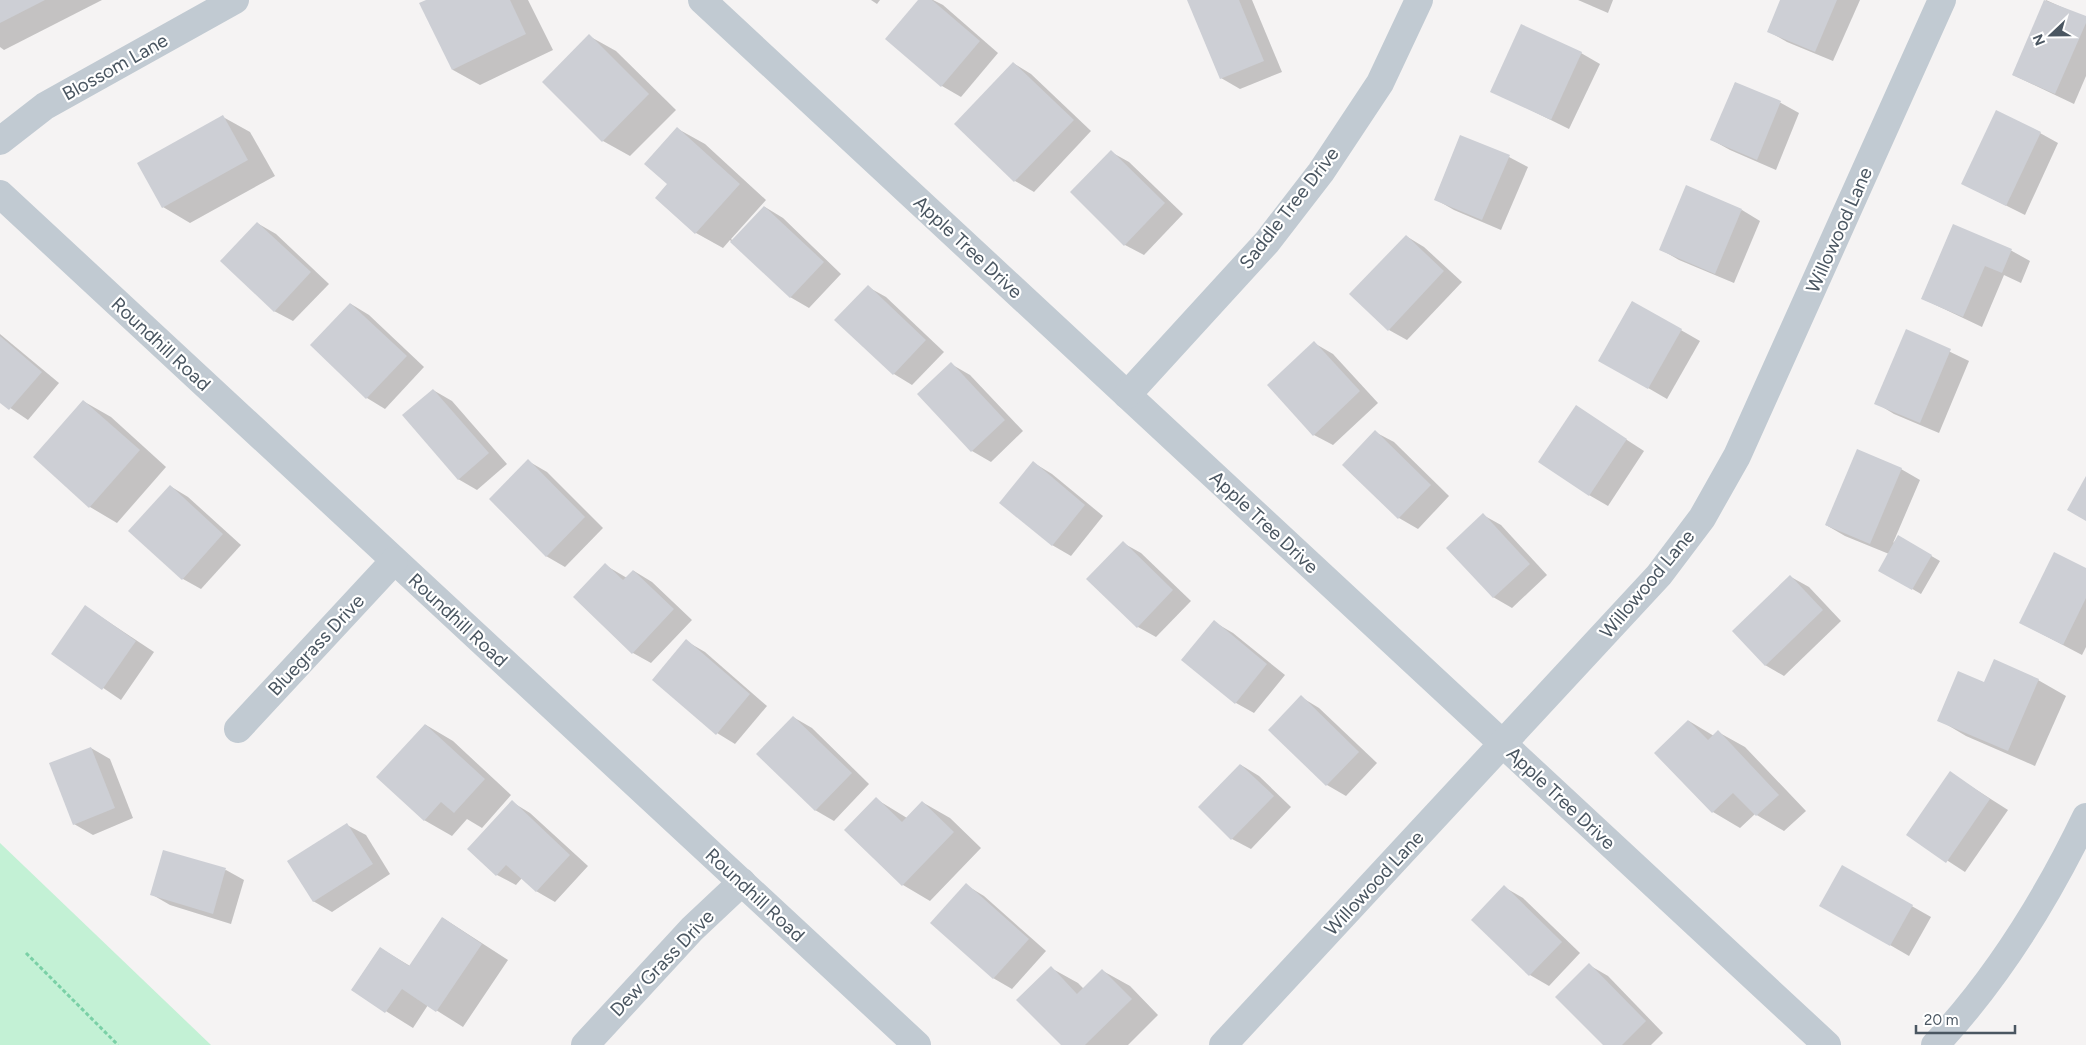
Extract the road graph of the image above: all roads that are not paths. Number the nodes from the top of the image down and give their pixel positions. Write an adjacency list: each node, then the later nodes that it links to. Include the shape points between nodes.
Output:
1 (235, 0): 5 (street, Blossom Lane, via 45,106)
2 (702, 0): 7 (street, Apple Tree Drive)
3 (1419, 0): 7 (street, Saddle Tree Drive, via 1380,83 1322,172 1267,242)
4 (1942, 0): 10 (street, Willowood Lane, via 1738,456 1702,518 1660,575)
5 (0, 141)
6 (0, 194): 8 (street, Roundhill Road)
7 (1127, 395): 10 (street, Apple Tree Drive)
8 (394, 561): 9 (street, Bluegrass Drive); 12 (street, Roundhill Road)
9 (238, 729)
10 (1504, 745): 15 (street, Willowood Lane); 16 (street, Apple Tree Drive)
11 (2086, 817): 17 (street, via 2055,880 2019,938 1980,992)
12 (742, 882): 13 (street, Dew Grass Drive, via 692,929); 14 (street, Roundhill Road)
13 (585, 1045)
14 (917, 1045)
15 (1223, 1045)
16 (1827, 1045)
17 (1935, 1045)

